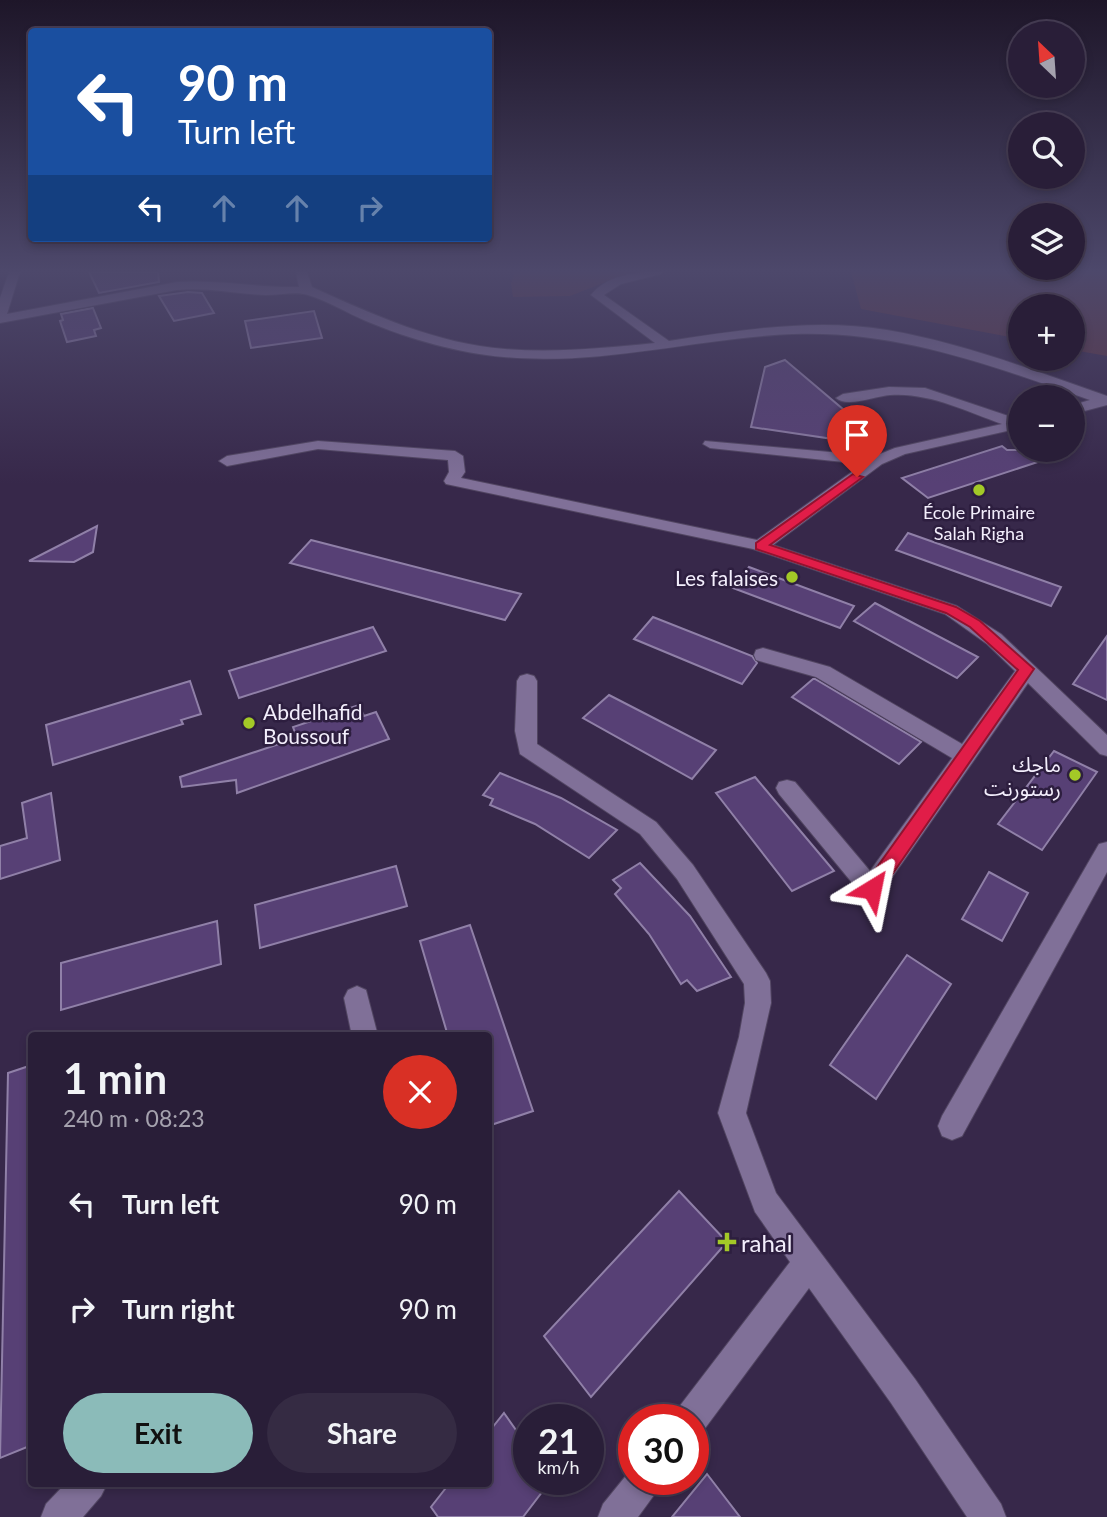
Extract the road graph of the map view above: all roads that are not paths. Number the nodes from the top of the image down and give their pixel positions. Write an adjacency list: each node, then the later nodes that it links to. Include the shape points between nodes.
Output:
1 (454, 343): 5 (street, via 504,353 576,354)
2 (663, 343): 5 (street)
3 (681, 343): 5 (street)
4 (925, 343): 7 (street, via 966,352)
5 (666, 345)
6 (843, 398): 9 (street, via 920,391)
7 (1105, 401): 8 (street)
8 (1085, 407)
9 (1008, 420)
10 (1008, 426): 13 (street, via 900,451)
11 (710, 444): 13 (street)
12 (227, 461): 14 (street, via 318,445 430,452 455,456 457,472 452,481)
13 (877, 461): 14 (street)
14 (760, 546): 16 (street, via 951,610 984,631)
15 (763, 655): 19 (street, via 823,672)
16 (1027, 669): 18 (street); 19 (street)
17 (527, 681): 25 (street, via 527,748 648,828 685,872 757,981 752,1037 732,1113 765,1202)
18 (1107, 748)
19 (965, 756): 20 (street, via 872,889)
20 (787, 789)
21 (1107, 851): 24 (street)
22 (357, 998): 23 (street)
23 (364, 1032)
24 (953, 1126)
25 (809, 1263): 26 (street); 31 (street)
26 (702, 1404)
27 (86, 1487): 29 (street)
28 (633, 1495): 30 (street)
29 (59, 1517)
30 (616, 1517)
31 (988, 1517)

